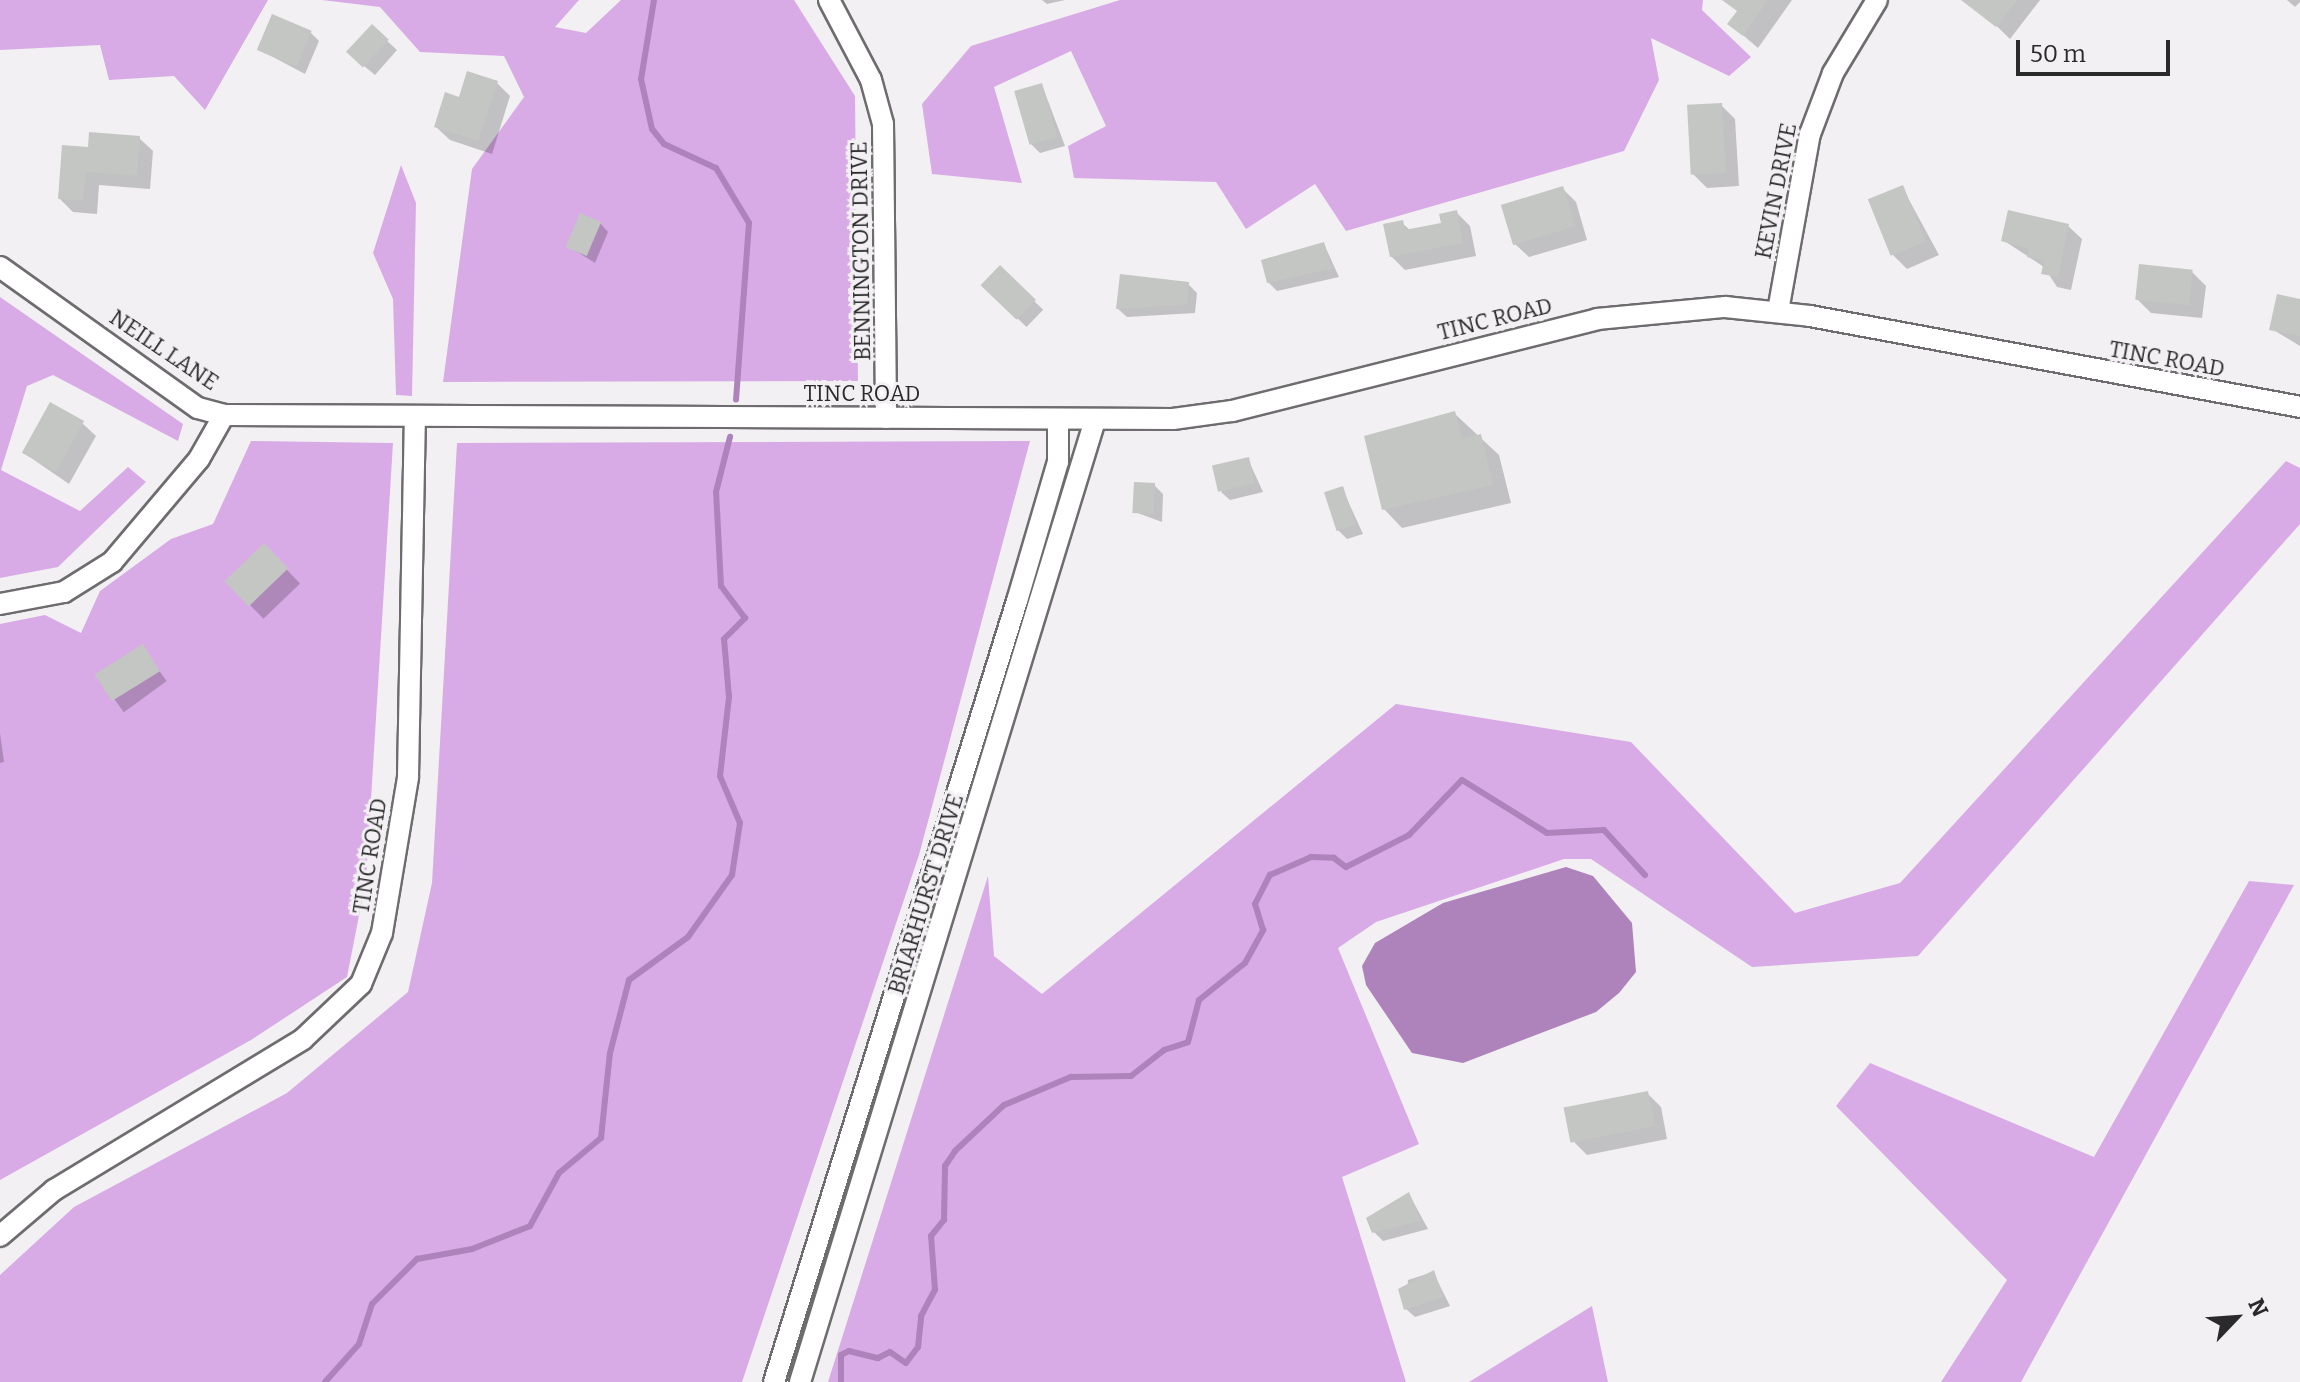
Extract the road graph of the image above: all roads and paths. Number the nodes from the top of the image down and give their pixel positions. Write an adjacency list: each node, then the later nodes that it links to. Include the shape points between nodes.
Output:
1 (829, 0): 7 (street, BENNINGTON DRIVE, via 864,63 883,124)
2 (1877, 0): 4 (street, KEVIN DRIVE, via 1833,73 1810,134)
3 (0, 267): 6 (street, NEILL LANE, via 198,408)
4 (1778, 311): 5 (street, TINC ROAD); 10 (street, TINC ROAD, via 1622,314 1232,411)
5 (2300, 407)
6 (224, 415): 9 (street, NEILL LANE); 11 (street, via 199,459 112,562 64,592)
7 (886, 418): 8 (street, TINC ROAD); 9 (street, TINC ROAD)
8 (1058, 419): 10 (street, TINC ROAD); 13 (street, BRIARHURST DRIVE, via 1058,462 1034,545)
9 (415, 420): 12 (street, TINC ROAD, via 408,777 382,933 367,972 345,1004 303,1039 54,1190)
10 (1095, 420): 14 (street, BRIARHURST DRIVE)
11 (0, 604)
12 (0, 1236)
13 (774, 1382)
14 (800, 1382)

